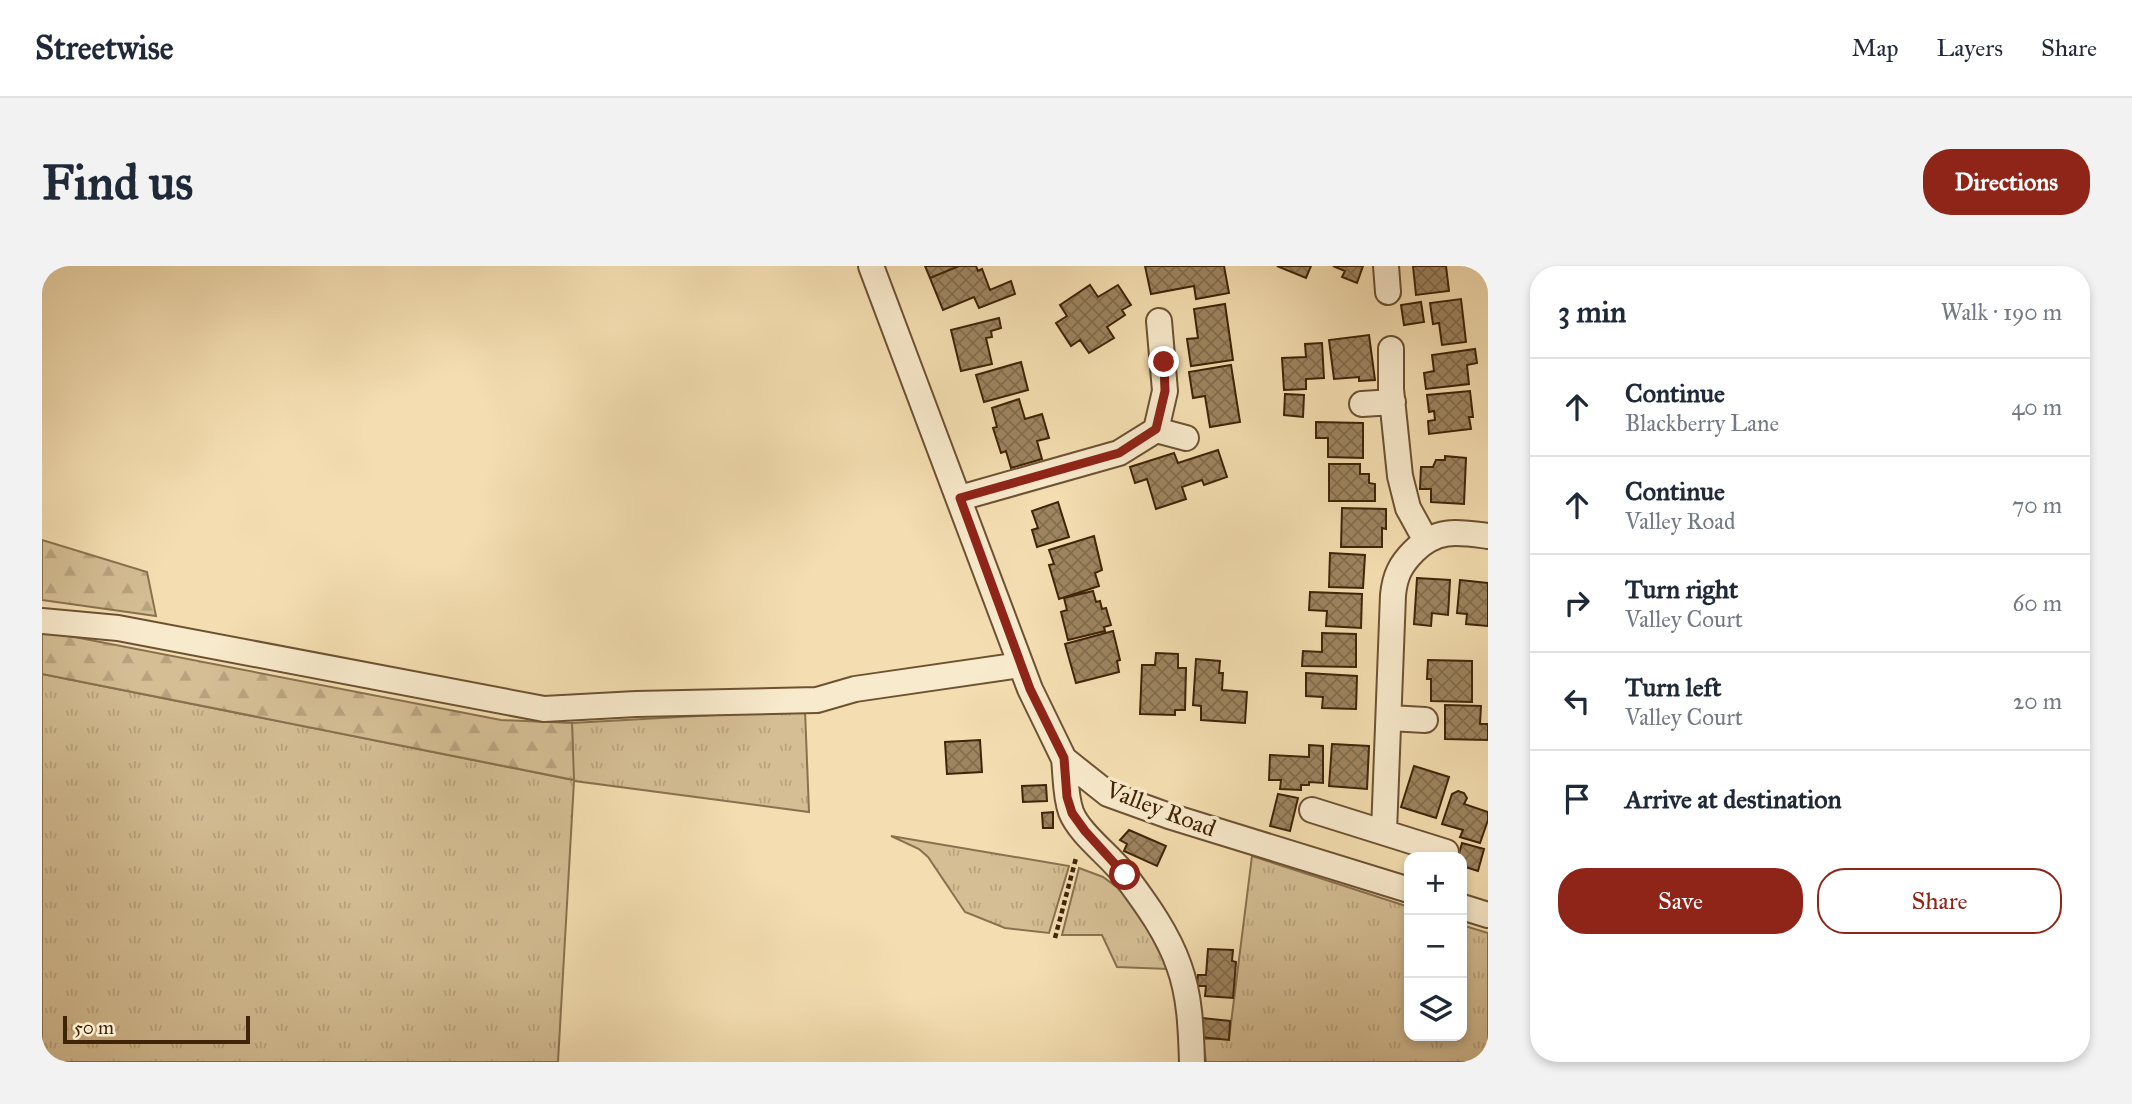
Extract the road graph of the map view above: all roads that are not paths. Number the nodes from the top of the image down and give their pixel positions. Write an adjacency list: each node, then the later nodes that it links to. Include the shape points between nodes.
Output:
1 (872, 266): 10 (street, Valley Road)
2 (1386, 266): 3 (street)
3 (1388, 292)
4 (1159, 321): 8 (street, via 1165,391)
5 (1391, 349): 6 (street)
6 (1393, 402): 7 (street); 12 (street, via 1400,476 1408,508)
7 (1362, 404)
8 (1156, 429): 9 (street); 10 (street, via 1119,453)
9 (1186, 438)
10 (960, 498): 14 (street, Valley Road)
11 (1488, 536): 12 (street, via 1446,533)
12 (1425, 539): 15 (street, via 1401,565 1395,579)
13 (42, 621): 14 (street, via 118,628 544,709 817,701 855,689)
14 (1021, 665): 17 (street, Valley Road)
15 (1390, 719): 16 (street); 19 (street)
16 (1425, 720)
17 (1064, 758): 21 (street, Valley Road, via 1108,794); 24 (street, via 1072,813 1151,912 1180,967)
18 (1312, 810): 19 (street)
19 (1384, 832): 20 (street)
20 (1446, 852)
21 (1404, 888)
22 (1467, 909): 23 (street)
23 (1488, 915)
24 (1192, 1062)

